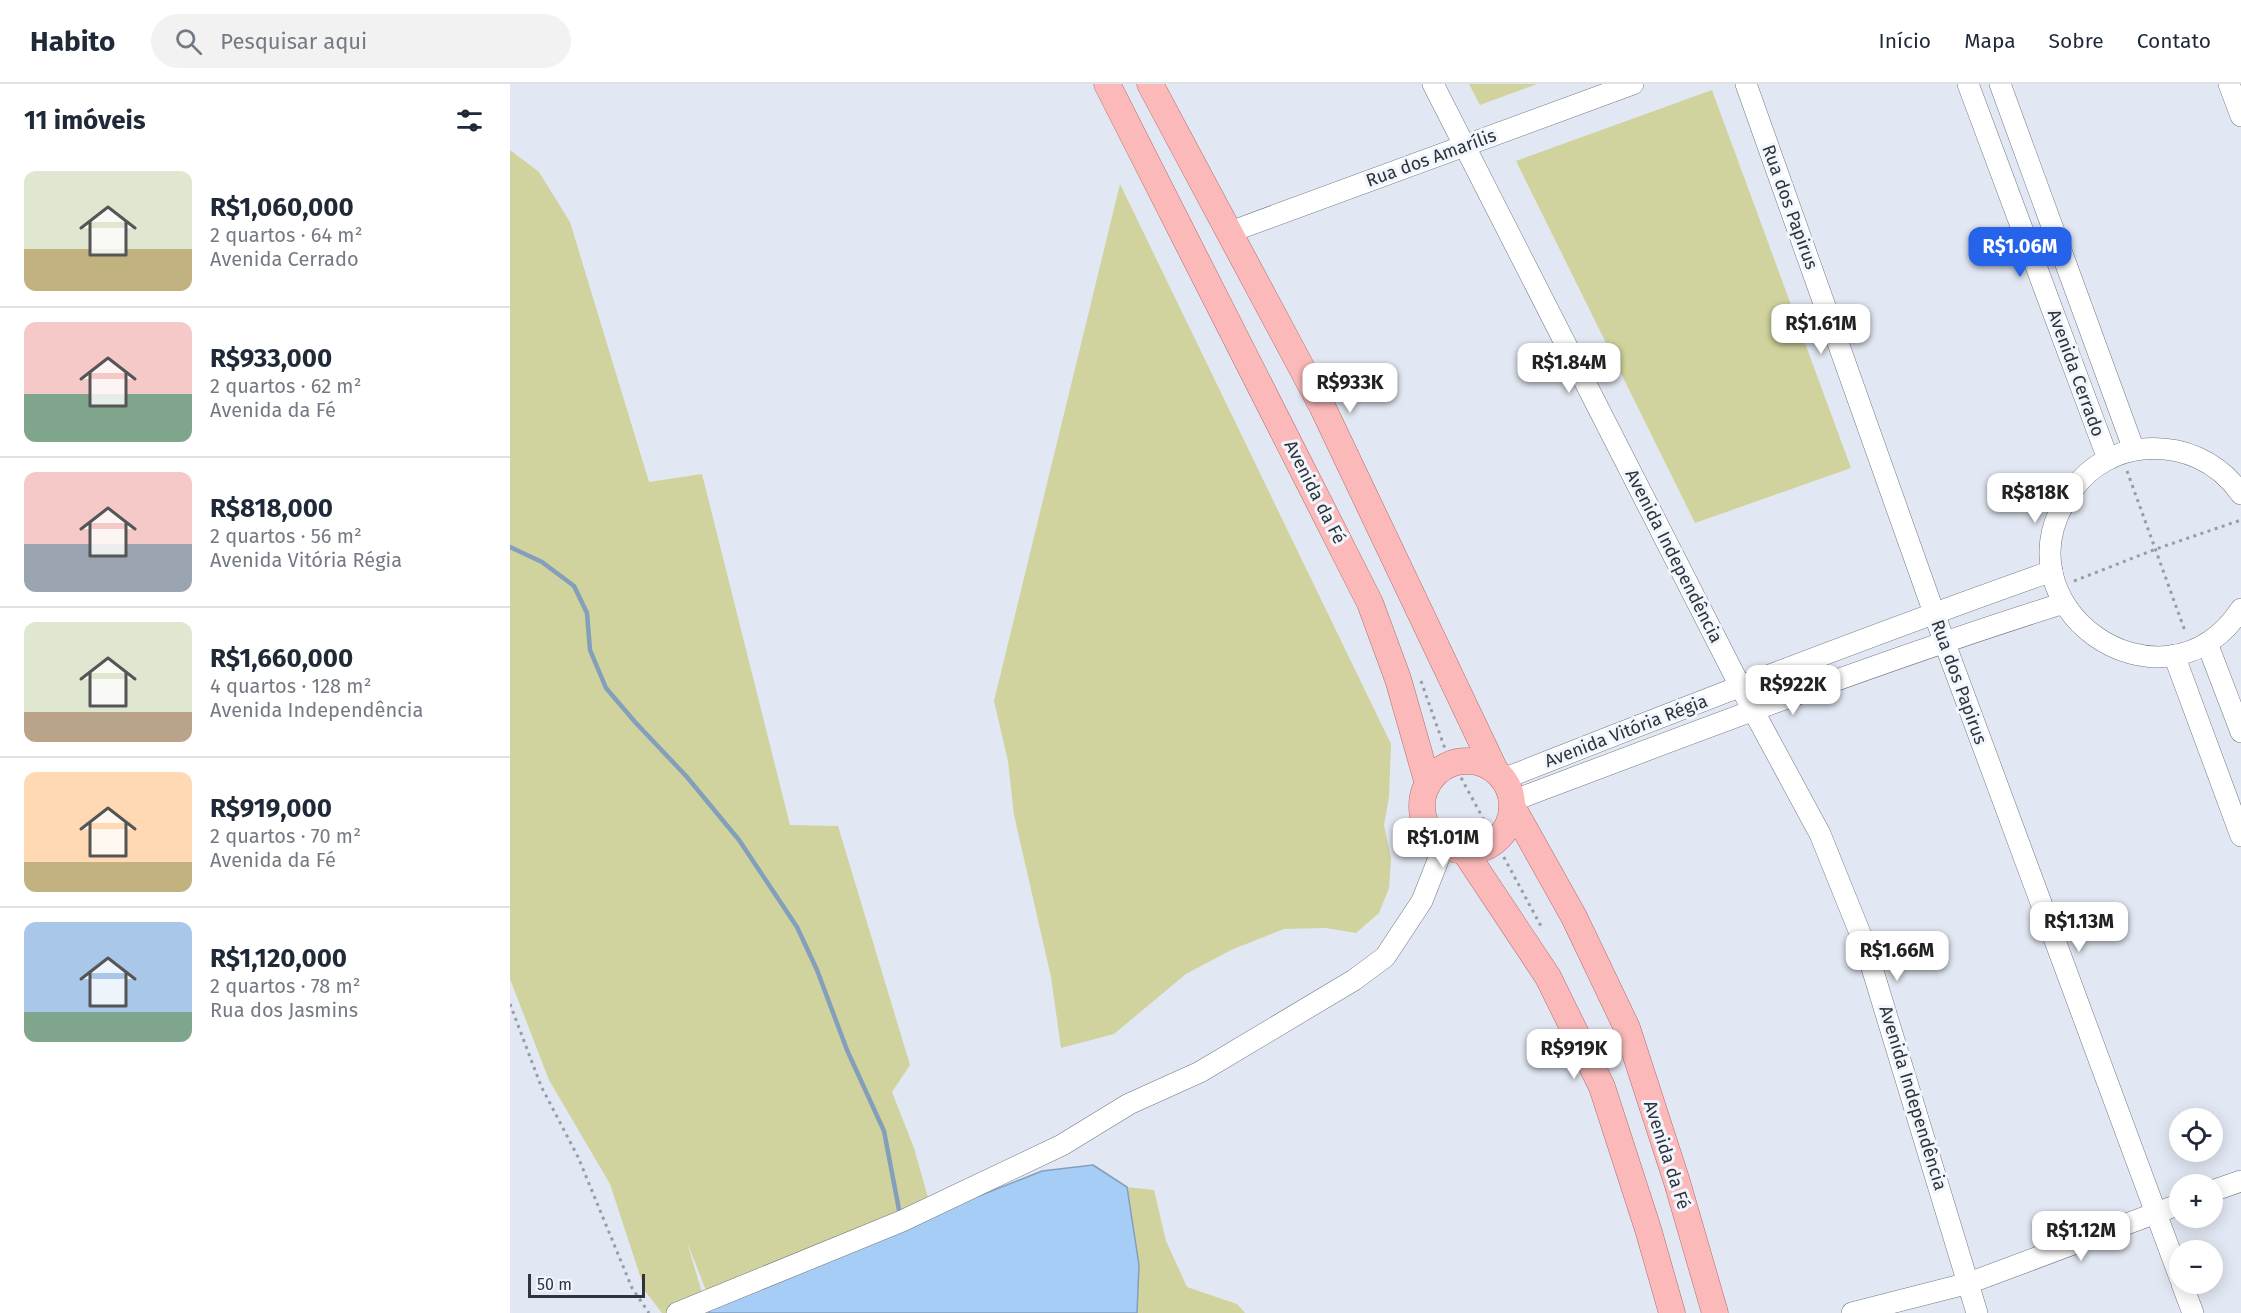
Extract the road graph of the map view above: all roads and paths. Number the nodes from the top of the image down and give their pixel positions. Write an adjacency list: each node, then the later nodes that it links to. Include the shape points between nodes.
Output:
1 (1107, 84): 25 (main road, Avenida da Fé, via 1370,603 1398,679)
2 (1150, 84): 11 (main road, Avenida da Fé)
3 (1433, 84): 10 (street, Avenida Independência)
4 (1633, 84): 10 (street, Rua dos Amarílis)
5 (1746, 84): 18 (street, Rua dos Papirus)
6 (1968, 84): 13 (street, Avenida Cerrado)
7 (2000, 84): 12 (street, Avenida Cerrado)
8 (2229, 84): 9 (street)
9 (2241, 116)
10 (1465, 146): 11 (street, Rua dos Amarílis); 22 (street, Avenida Independência)
11 (1230, 232): 26 (main road, Avenida da Fé, via 1322,406)
12 (2134, 450): 13 (street); 14 (street, via 2161,448 2188,453 2212,464)
13 (2108, 459): 15 (street, via 2078,482 2058,515)
14 (2241, 494)
15 (2052, 571): 16 (street); 18 (street, Avenida Vitória Régia)
16 (2064, 603): 19 (street, Avenida Vitória Régia); 21 (street, via 2083,629 2110,647 2141,656)
17 (2241, 609): 20 (street)
18 (1934, 613): 19 (street, Rua dos Papirus); 22 (street, Avenida Vitória Régia)
19 (1944, 641): 23 (street, Avenida Vitória Régia); 33 (street, Rua dos Papirus)
20 (2207, 643): 21 (street); 24 (street)
21 (2174, 655): 27 (street)
22 (1740, 686): 23 (street, Avenida Independência); 26 (street, Avenida Vitória Régia)
23 (1754, 709): 26 (street, Avenida Vitória Régia); 35 (street, Avenida Independência, via 1820,834 1866,948)
24 (2241, 732)
25 (1428, 784): 26 (main road, via 1446,766 1471,761 1484,764); 28 (main road, via 1422,811 1426,825 1433,836)
26 (1506, 790): 28 (main road, via 1510,820 1498,840 1477,851); 40 (main road, Avenida da Fé, via 1574,917 1626,1028)
27 (2241, 836)
28 (1455, 849): 38 (street, via 1385,957 1354,980 1200,1072 1129,1104 1062,1145 902,1221); 39 (main road, via 1548,976 1602,1087)
29 (510, 1004): 37 (path, via 541,1086 578,1156 632,1288)
30 (2241, 1181): 31 (street)
31 (2223, 1187)
32 (2169, 1208): 33 (street)
33 (2154, 1214): 34 (street, Rua dos Papirus); 35 (street)
34 (2169, 1251)
35 (1969, 1283): 41 (street); 42 (street, Avenida Independência)
36 (2186, 1294): 43 (street)
37 (649, 1313)
38 (677, 1313)
39 (1672, 1313)
40 (1715, 1313)
41 (1852, 1313)
42 (1977, 1313)
43 (2193, 1313)

